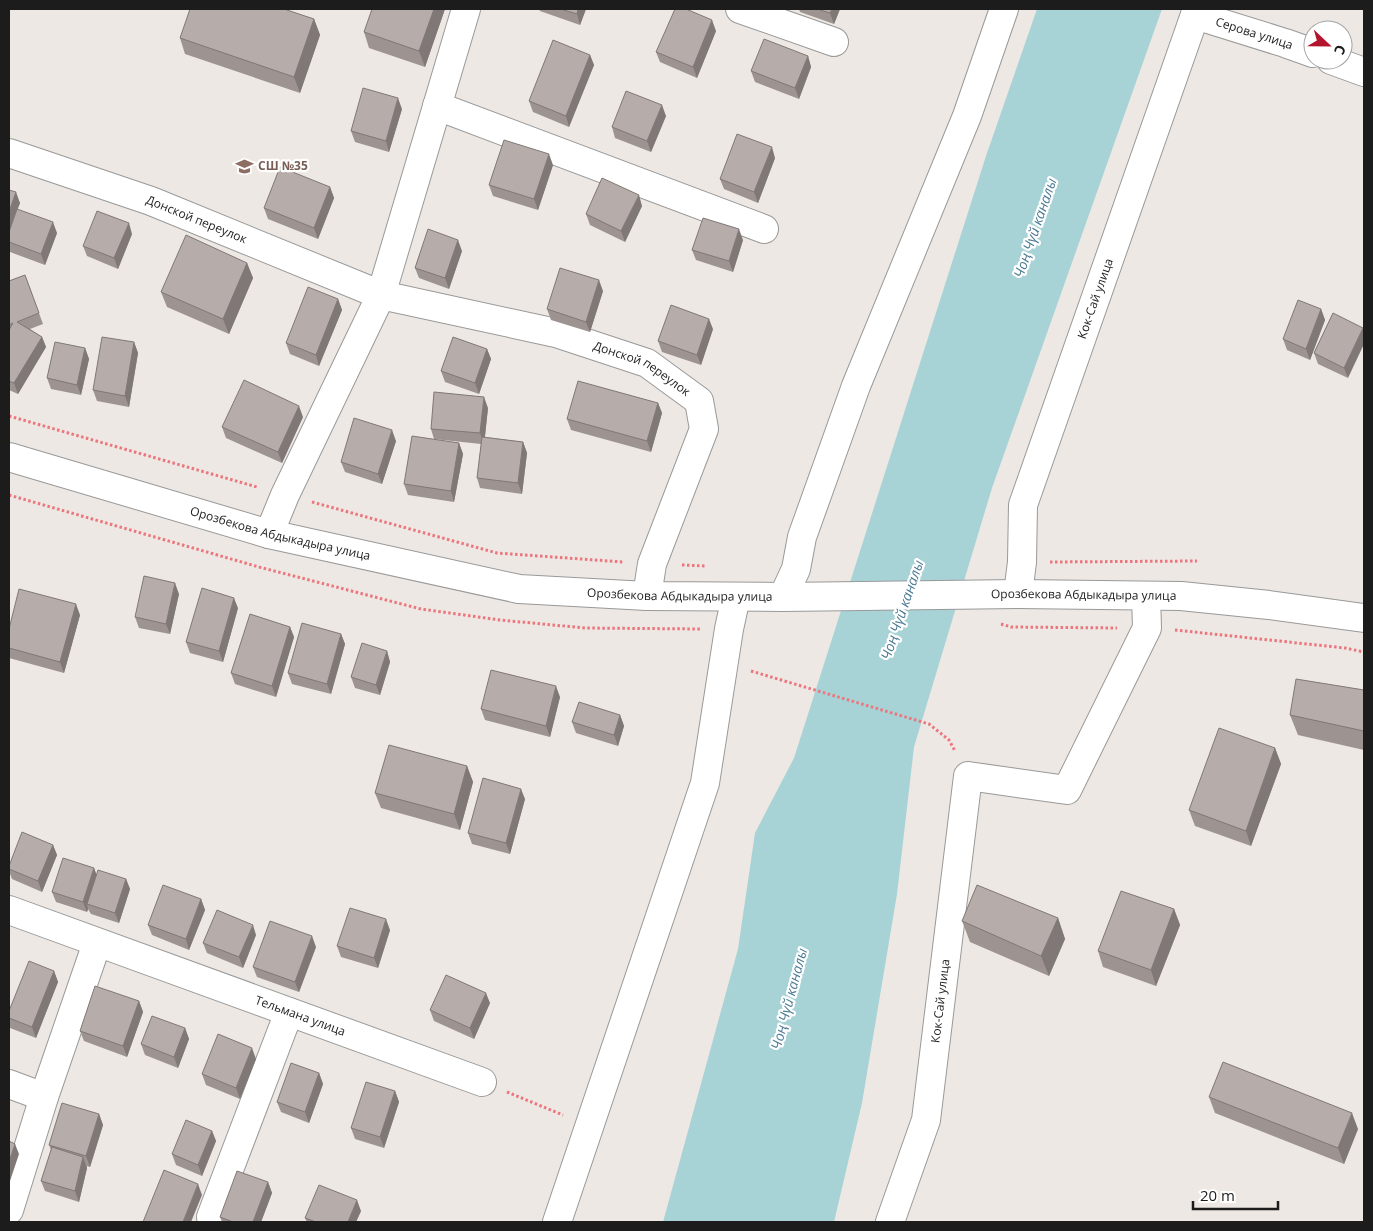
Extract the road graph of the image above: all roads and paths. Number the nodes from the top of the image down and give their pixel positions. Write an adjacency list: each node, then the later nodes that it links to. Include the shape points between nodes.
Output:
1 (466, 9): 7 (street)
2 (740, 9): 5 (street)
3 (1004, 9): 23 (street, via 967,116 856,386 802,537 796,569)
4 (1196, 12): 6 (street, Серова улица); 16 (street, Кок-Сай улица, via 1024,505)
5 (834, 42)
6 (1303, 49)
7 (437, 106): 9 (street); 10 (street)
8 (9, 153): 10 (street, Донской переулок, via 151,202)
9 (764, 229)
10 (381, 295): 13 (street); 17 (street, Донской переулок, via 566,336 647,363 699,401 704,429)
11 (9, 416): 13 (path)
12 (9, 457): 14 (street, Орозбекова Абдыкадыра улица)
13 (285, 495): 14 (street); 17 (path, via 497,553)
14 (269, 534): 20 (street, Орозбекова Абдыкадыра улица, via 519,589)
15 (1197, 561): 16 (path)
16 (1022, 562): 19 (street, Кок-Сай улица)
17 (652, 564): 18 (path); 20 (street, Донской переулок)
18 (709, 566)
19 (1007, 594): 21 (street, Орозбекова Абдыкадыра улица); 23 (street, Орозбекова Абдыкадыра улица)
20 (647, 596): 22 (street, Орозбекова Абдыкадыра улица)
21 (1146, 596): 24 (street, Орозбекова Абдыкадыра улица, via 1269,604); 26 (street, via 1147,628 1067,790)
22 (736, 597): 23 (street, Орозбекова Абдыкадыра улица); 25 (street)
23 (796, 597)
24 (1364, 618)
25 (723, 662): 26 (path, via 929,724 949,740); 33 (street, via 705,783)
26 (968, 776): 37 (street, Кок-Сай улица, via 926,1120)
27 (9, 910): 28 (street, Тельмана улица)
28 (97, 943): 29 (street, Тельмана улица); 32 (street)
29 (289, 1012): 30 (street, Тельмана улица); 35 (street)
30 (482, 1082): 33 (path)
31 (9, 1084): 32 (street)
32 (44, 1097): 34 (street)
33 (590, 1126): 36 (street)
34 (9, 1210)
35 (211, 1217)
36 (557, 1222)
37 (890, 1222)

